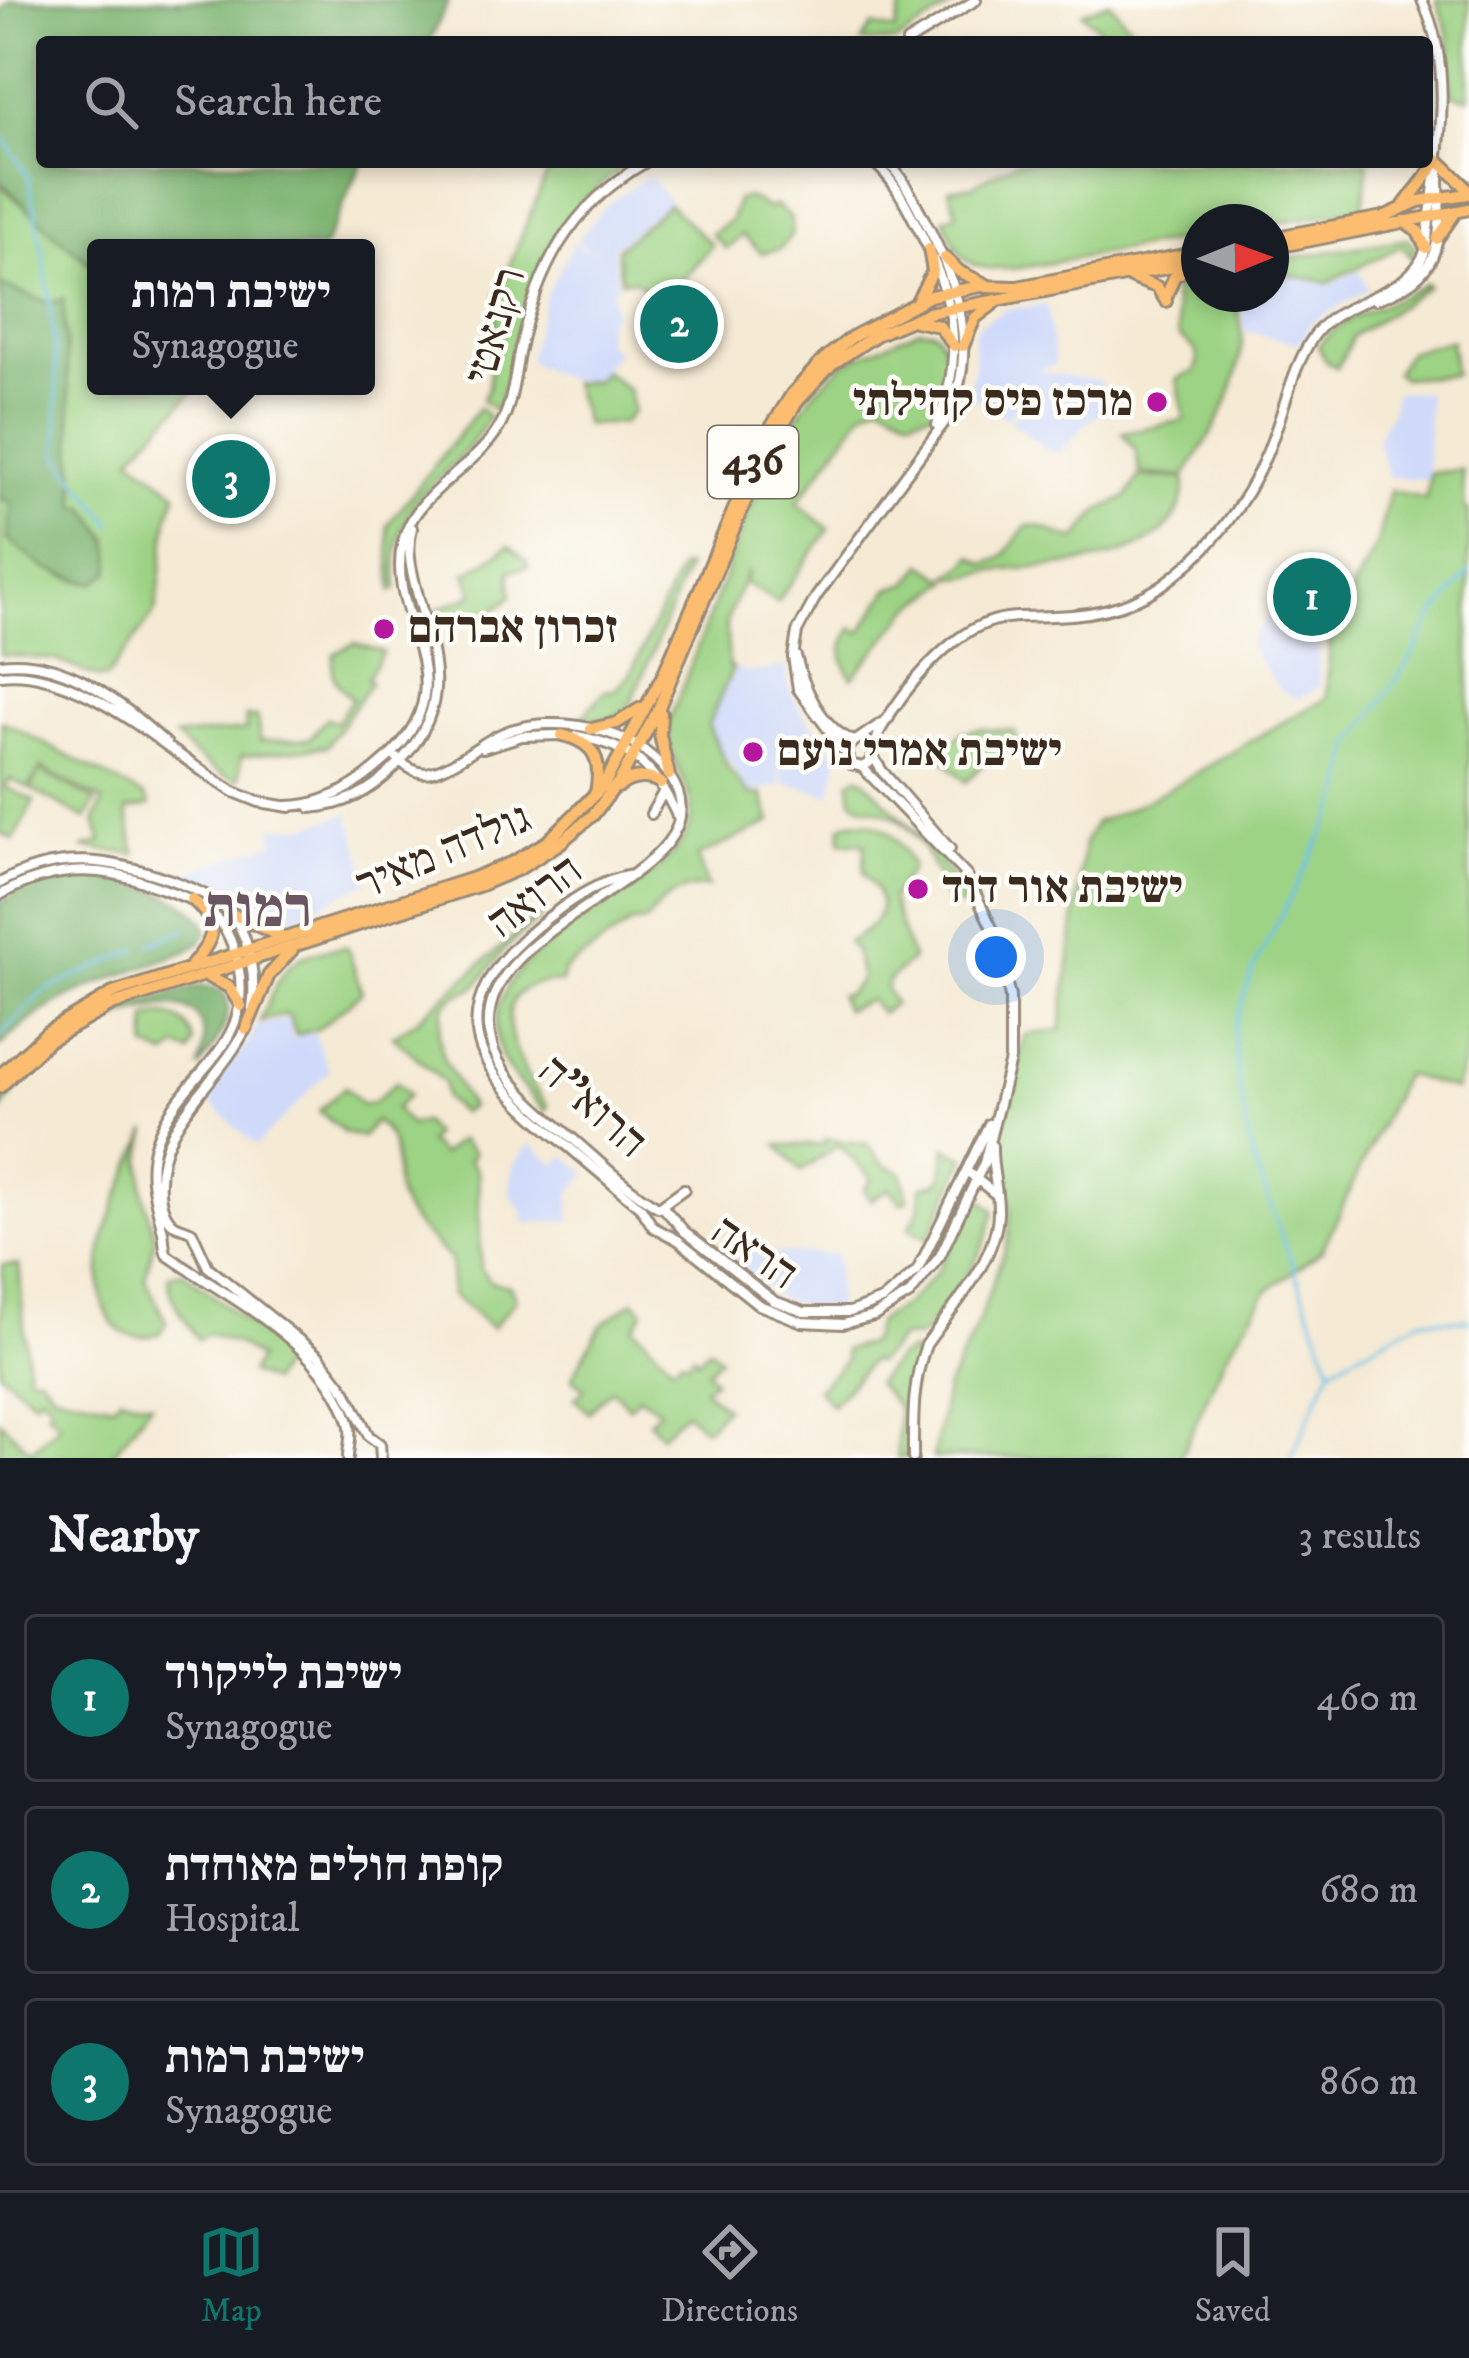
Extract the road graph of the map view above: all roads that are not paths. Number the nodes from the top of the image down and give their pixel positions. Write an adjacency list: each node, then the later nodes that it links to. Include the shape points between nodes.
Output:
1 (976, 0): 3 (street)
2 (1422, 0): 4 (street, via 1441,58)
3 (917, 36)
4 (1437, 159): 5 (main road); 10 (main road); 11 (street)
5 (1433, 165)
6 (638, 168): 34 (street, רקנאטי, via 583,212 551,254 502,421)
7 (879, 168): 20 (street)
8 (893, 168): 21 (street)
9 (1431, 168): 12 (main road)
10 (1469, 192): 11 (main road)
11 (1434, 199): 12 (main road); 14 (street)
12 (1402, 208): 16 (main road)
13 (1463, 210): 14 (main road); 17 (main road)
14 (1433, 216): 15 (main road); 17 (street); 19 (street)
15 (1404, 221): 18 (main road); 19 (main road)
16 (1289, 235)
17 (1437, 239): 31 (street, via 1429,267 1414,282)
18 (1289, 244)
19 (1426, 248): 31 (street, via 1408,277)
20 (929, 249): 27 (street); 29 (main road, via 933,271)
21 (945, 258): 26 (main road); 27 (street)
22 (1181, 262): 26 (main road, 436)
23 (1181, 263): 25 (main road, 436)
24 (1181, 272): 25 (main road, via 1166,301 1154,285)
25 (1123, 277): 28 (main road, 436)
26 (991, 286): 27 (main road, 436)
27 (951, 291): 29 (main road, 436); 30 (street)
28 (998, 300): 30 (main road, 436); 33 (main road)
29 (917, 302): 40 (main road, 436, via 835,349 782,408)
30 (954, 307): 32 (main road, 436); 33 (street)
31 (1346, 310): 41 (street, via 1311,340 1260,471 1193,560 1153,592 1114,608 1003,619 970,631 942,651)
32 (912, 320): 33 (main road, via 940,326); 38 (main road, 436, via 842,356 788,413)
33 (959, 346): 35 (street, via 930,443 816,597)
34 (416, 515): 47 (street, via 401,565 424,655 424,691); 50 (street, via 409,561 437,679 425,724)
35 (794, 647): 44 (street, via 808,692 843,736); 48 (street, via 798,689)
36 (0, 664): 39 (street, via 46,667)
37 (0, 675): 39 (street, via 43,677)
38 (663, 697): 45 (main road, 436); 52 (main road)
39 (104, 699): 55 (street, via 245,797)
40 (644, 706): 42 (main road); 45 (main road, 436)
41 (889, 718): 44 (street); 46 (street)
42 (591, 729): 45 (street); 49 (street, via 521,727)
43 (562, 735): 45 (street); 49 (street, via 521,736); 54 (main road, via 596,755)
44 (856, 740): 46 (street); 48 (street)
45 (630, 748): 52 (street); 53 (main road, גולדה מאיר / 436); 54 (main road, 436)
46 (873, 753): 51 (street); 58 (street)
47 (392, 754): 50 (street); 55 (street, via 338,794)
48 (846, 754): 51 (street)
49 (459, 757): 50 (street, via 431,772)
50 (400, 762): 55 (street, via 345,803)
51 (862, 767): 58 (street)
52 (665, 782): 53 (main road, via 635,779); 56 (street); 57 (street); 57 (street, via 680,800)
53 (611, 794): 65 (main road, גולדה מאיר / 436, via 571,835 519,869)
54 (595, 796): 65 (main road, גולדה מאיר / 436, via 525,856)
55 (286, 806)
56 (651, 814)
57 (679, 820): 59 (street, הרואה, via 666,848)
58 (963, 871): 73 (street, via 994,932 1010,997 1010,1060)
59 (633, 874): 61 (street, הרואה); 68 (street, הרואה, via 603,883 547,920)
60 (0, 883): 64 (street, via 39,866 98,860 196,890)
61 (615, 886): 79 (street, הרוא"ה, via 514,965 493,1005 491,1039 522,1093)
62 (0, 895): 63 (street, via 42,876 87,870)
63 (192, 899): 66 (street, via 223,922); 67 (main road, via 213,932)
64 (228, 912): 65 (main road); 66 (street)
65 (293, 941): 66 (main road, 436); 70 (main road)
66 (242, 956): 67 (main road, 436); 69 (street); 70 (street, via 254,1001)
67 (195, 971): 69 (main road, via 223,982); 71 (main road, 436, via 113,993 75,1013); 72 (main road, 436, via 80,1021)
68 (485, 985): 80 (street, הרוא"ה, via 476,1030 491,1074)
69 (242, 1006): 83 (street, via 231,1035 158,1138 150,1179)
70 (246, 1029): 81 (street, via 167,1142 161,1201)
71 (0, 1075)
72 (0, 1087)
73 (999, 1101): 74 (street, הראה); 75 (street, הרוא"ה)
74 (992, 1129): 76 (street, הראה); 77 (street)
75 (968, 1172): 76 (street); 79 (street, הרוא"ה, via 910,1280 842,1314 774,1301)
76 (978, 1177): 77 (street); 78 (street, הראה)
77 (997, 1200): 78 (street, via 986,1193); 90 (street, via 984,1262 920,1360)
78 (966, 1202): 82 (street, הראה, via 918,1287 890,1309 843,1324 769,1311)
79 (666, 1211): 80 (street); 82 (street)
80 (649, 1218): 82 (street, הרוא"ה)
81 (180, 1227): 83 (street); 84 (street)
82 (663, 1230)
83 (164, 1243): 85 (street, via 167,1255)
84 (197, 1245): 85 (street); 86 (street, via 217,1275 319,1356)
85 (181, 1261): 87 (street, via 308,1359 345,1412)
86 (370, 1436): 87 (street); 89 (street)
87 (351, 1442): 88 (street)
88 (346, 1456)
89 (381, 1458)
90 (913, 1458)

